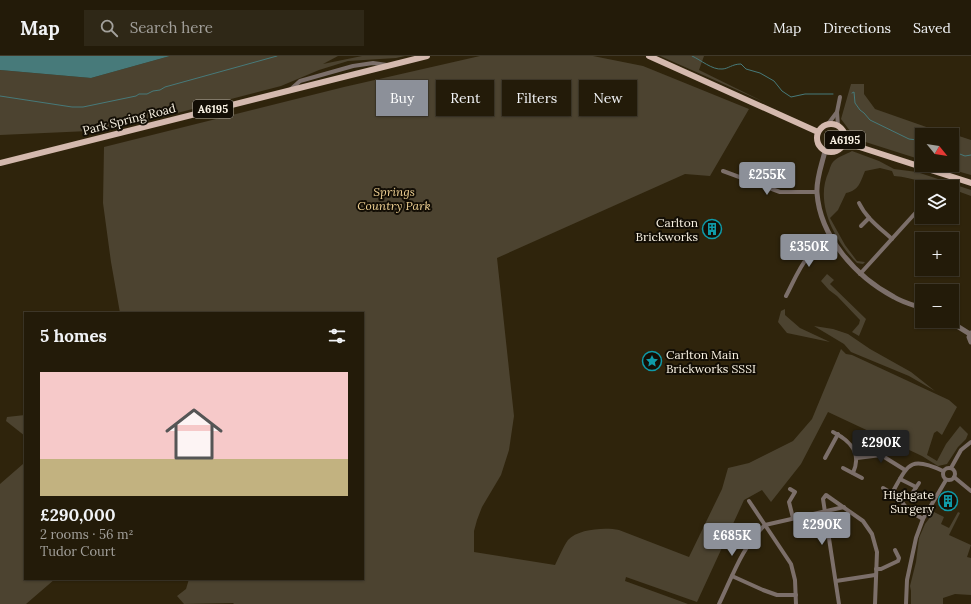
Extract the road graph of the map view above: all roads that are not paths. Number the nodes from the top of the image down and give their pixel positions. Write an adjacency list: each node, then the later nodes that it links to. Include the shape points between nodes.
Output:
1 (427, 56): 10 (main road, Park Spring Road / A6195)
2 (649, 56): 7 (main road, A6195)
3 (840, 97): 4 (street)
4 (837, 112): 5 (street); 6 (street)
5 (828, 124): 6 (main road, A6195); 7 (main road, A6195, via 822,126)
6 (838, 126): 8 (main road, A6195, via 844,133)
7 (818, 132): 9 (main road, A6195, via 817,143)
8 (844, 142): 9 (main road, A6195, via 837,150); 14 (main road, A6195)
9 (826, 151): 15 (street)
10 (0, 163)
11 (723, 170): 13 (street)
12 (755, 170): 13 (street)
13 (751, 181): 15 (street, via 780,192)
14 (971, 183)
15 (817, 192): 20 (street, via 819,207)
16 (859, 203): 18 (street)
17 (915, 213): 21 (street)
18 (869, 218): 19 (street); 21 (street)
19 (861, 226)
20 (832, 238): 22 (street); 23 (street, via 817,247 804,261)
21 (892, 239): 22 (street)
22 (860, 274): 24 (street, via 894,298)
23 (786, 296)
24 (915, 306)
25 (959, 327): 26 (street)
26 (970, 333): 27 (street)
27 (971, 342)
28 (971, 442): 32 (street, via 961,450)
29 (824, 458): 30 (street, via 835,433 850,443)
30 (857, 458): 33 (street, via 881,455); 35 (street)
31 (843, 468): 35 (street)
32 (951, 468): 34 (street); 36 (street, via 955,473)
33 (905, 470): 34 (street, via 922,463); 38 (street)
34 (943, 471): 39 (street)
35 (853, 473): 37 (street)
36 (954, 477): 39 (street); 44 (street)
37 (862, 478)
38 (900, 479): 42 (street); 46 (street)
39 (946, 480): 51 (street)
40 (919, 483): 42 (street)
41 (883, 488): 46 (street)
42 (916, 488): 45 (street)
43 (790, 489): 50 (street, via 794,492 789,502)
44 (971, 491)
45 (913, 492)
46 (892, 493): 51 (street, via 901,499 908,510)
47 (749, 501): 52 (street)
48 (844, 507): 49 (street); 49 (street, via 826,495 823,499); 54 (street, via 863,521 872,534 877,547)
49 (825, 512): 50 (street); 57 (street)
50 (793, 518): 52 (street)
51 (923, 519): 63 (street, via 914,544 907,580)
52 (765, 525): 56 (street, via 756,534); 58 (street, via 790,564)
53 (895, 550): 54 (street, via 898,561)
54 (876, 569): 55 (street)
55 (875, 575): 57 (street); 62 (street)
56 (732, 576): 58 (street, via 763,590); 59 (street)
57 (836, 581): 61 (street)
58 (796, 595): 60 (street)
59 (720, 604)
60 (796, 604)
61 (839, 604)
62 (875, 604)
63 (906, 604)

